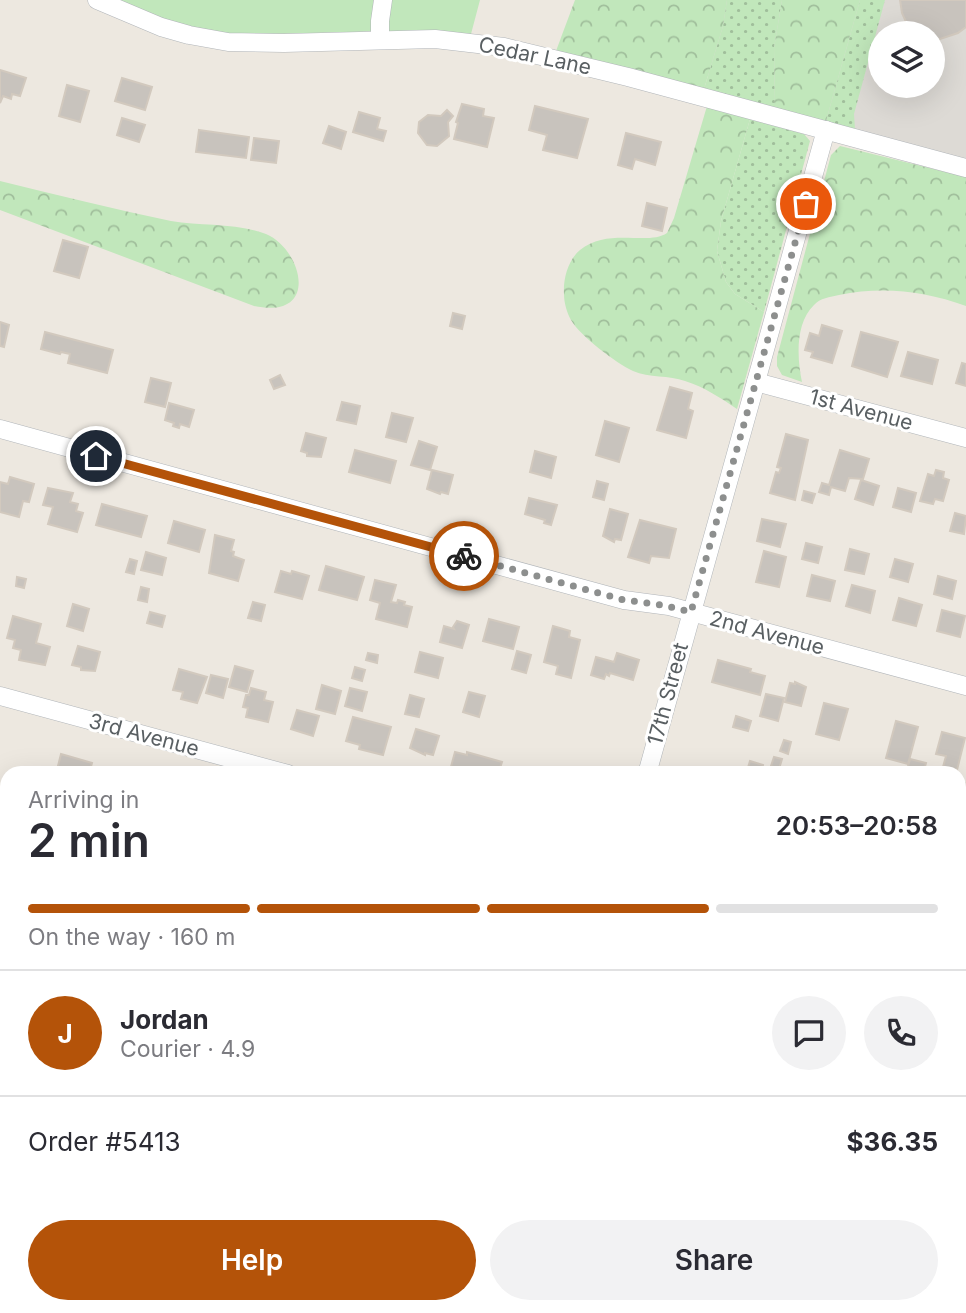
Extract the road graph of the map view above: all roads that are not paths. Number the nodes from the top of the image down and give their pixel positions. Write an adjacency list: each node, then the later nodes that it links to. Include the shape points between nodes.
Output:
1 (97, 0): 3 (street, Cedar Lane, via 161,27 214,40)
2 (383, 0): 3 (street)
3 (380, 40): 4 (street, Cedar Lane, via 435,39 512,48)
4 (826, 130): 5 (street, Cedar Lane); 6 (street, 17th Street)
5 (966, 168)
6 (756, 382): 8 (street, 1st Avenue); 9 (street, 17th Street)
7 (0, 429): 9 (street, 2nd Avenue, via 615,597)
8 (966, 438)
9 (691, 612): 10 (street, 2nd Avenue); 13 (street, 17th Street)
10 (966, 685)
11 (0, 696): 12 (street, 3rd Avenue)
12 (258, 766)
13 (649, 766)

